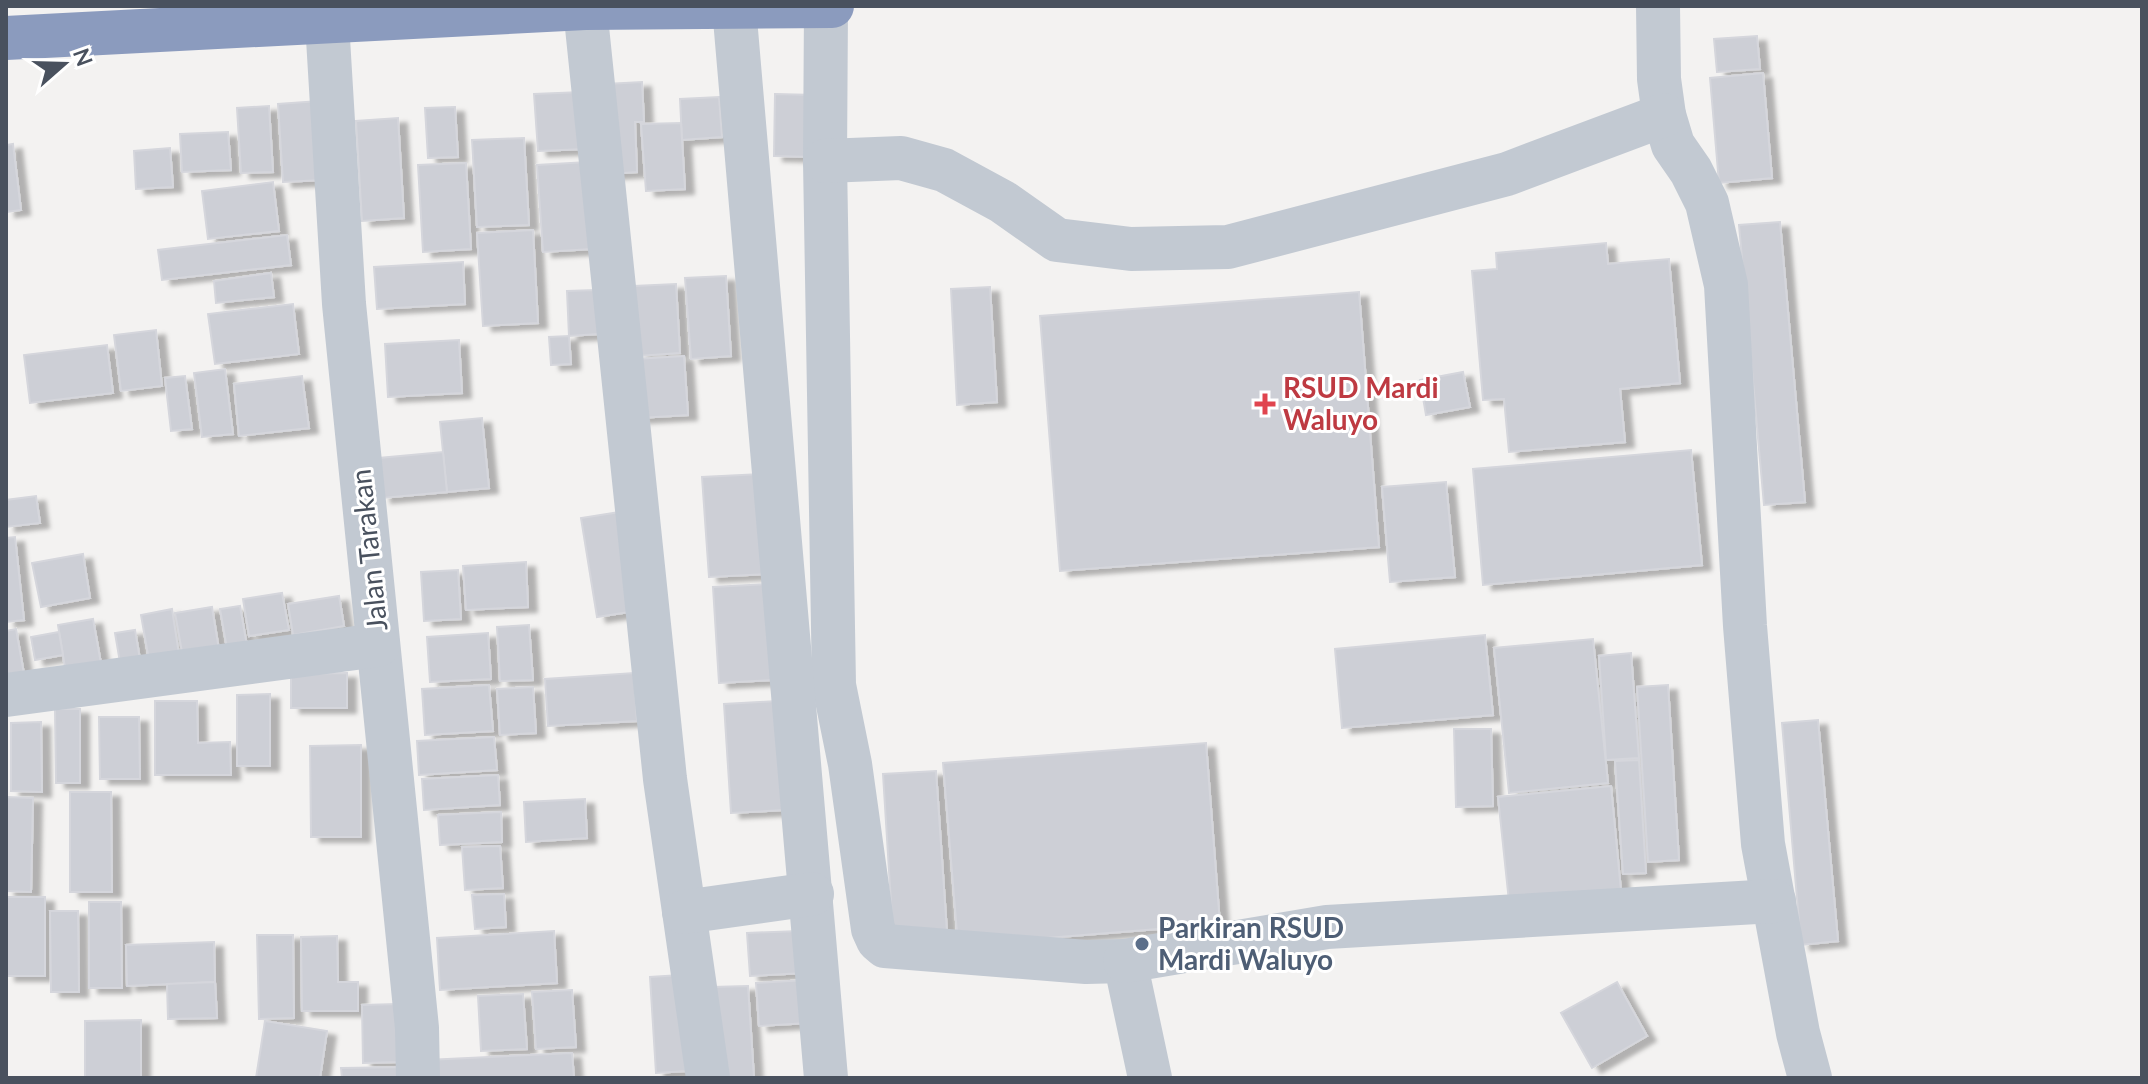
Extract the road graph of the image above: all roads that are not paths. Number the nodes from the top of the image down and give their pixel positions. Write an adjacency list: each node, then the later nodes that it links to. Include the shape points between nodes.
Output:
1 (826, 6): 2 (highway); 4 (highway); 9 (street)
2 (832, 6)
3 (1658, 6): 8 (street)
4 (734, 7): 5 (highway); 12 (street)
5 (585, 8): 6 (highway); 14 (street, via 665,779)
6 (327, 22): 7 (highway); 10 (street, Jalan Tarakan, via 344,304)
7 (6, 38)
8 (1664, 115): 9 (street, via 1507,174 1228,247 1131,249 1057,240 944,170 901,158); 13 (street, via 1673,145 1707,203 1726,285 1745,626 1763,844)
9 (825, 161): 15 (street, via 834,685 873,929 885,946)
10 (378, 645): 11 (street); 16 (street, Jalan Tarakan)
11 (6, 695)
12 (812, 894): 14 (street); 18 (street)
13 (1774, 901): 15 (street, via 1327,927); 20 (street)
14 (684, 912): 17 (street)
15 (1125, 961): 19 (street)
16 (418, 1078)
17 (708, 1078)
18 (826, 1078)
19 (1150, 1078)
20 (1810, 1078)

